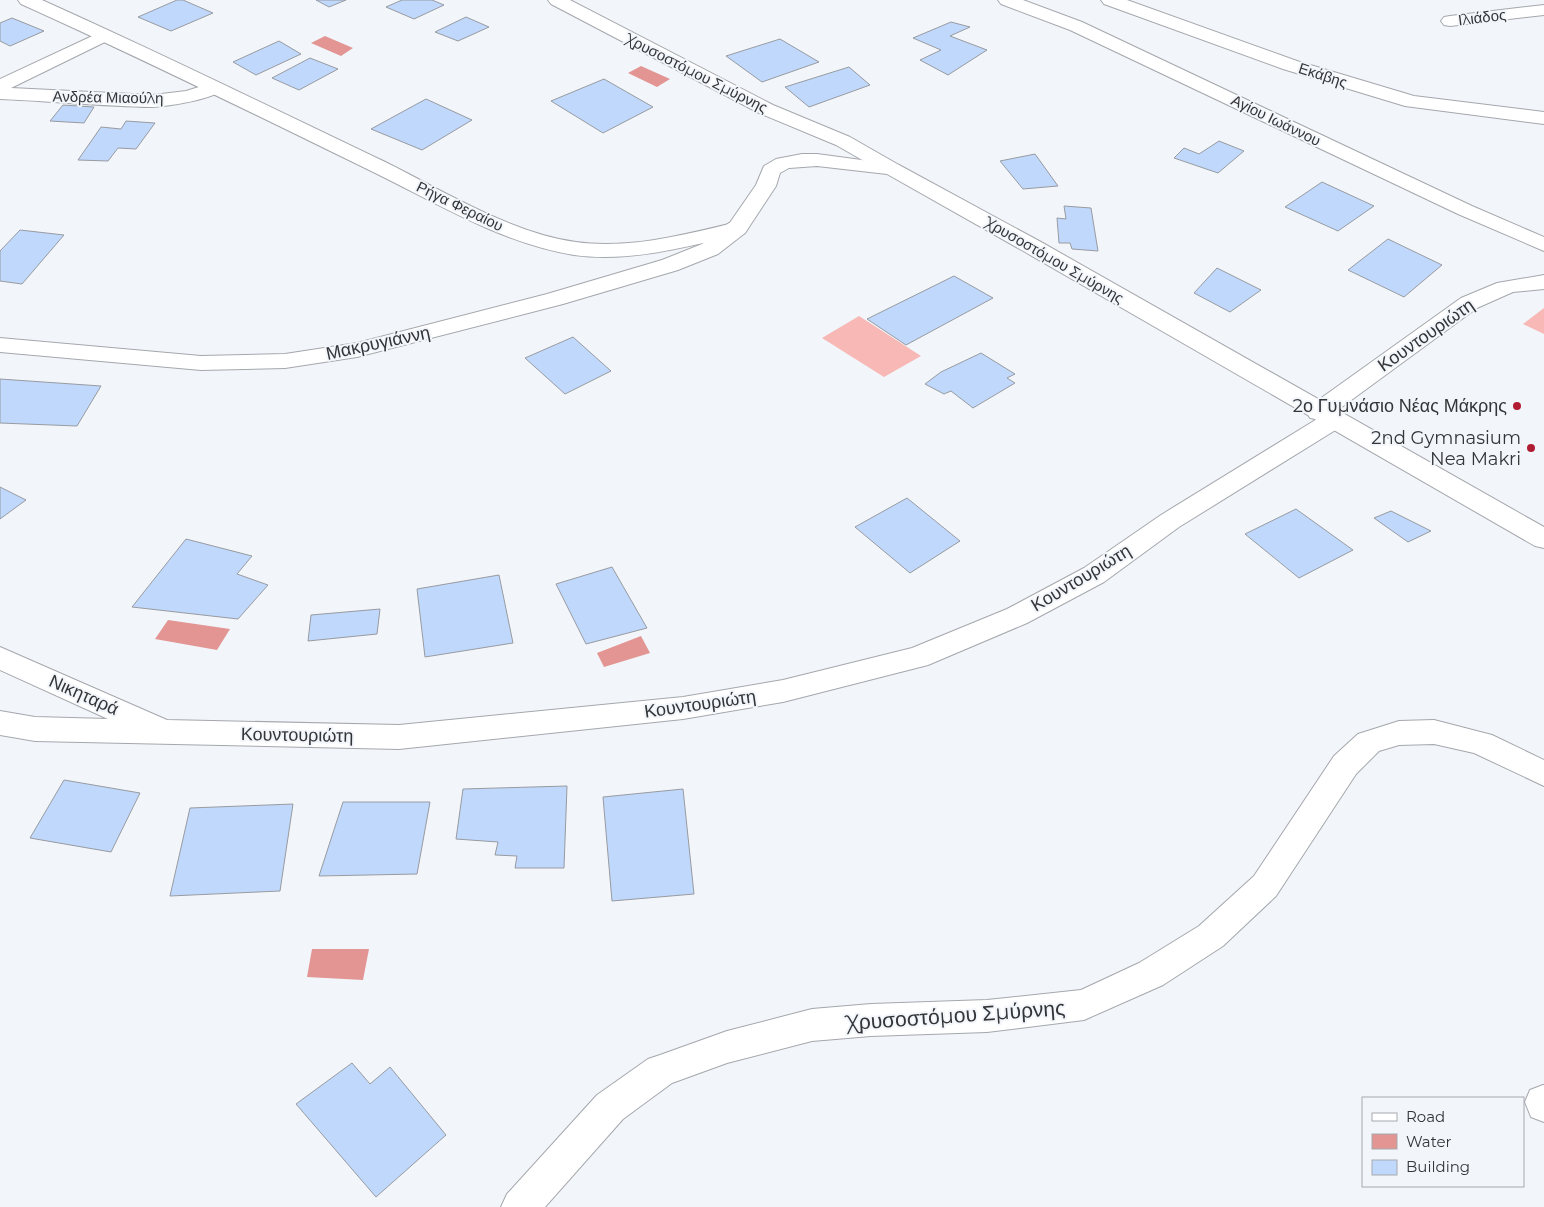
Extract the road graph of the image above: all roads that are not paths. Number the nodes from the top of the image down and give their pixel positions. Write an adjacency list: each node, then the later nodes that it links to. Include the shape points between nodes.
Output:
1 (27, 0): 7 (street, Ρήγα Φεραίου)
2 (557, 0): 12 (street, Χρυσοστόμου Σμύρνης, via 766,109 843,142)
3 (1007, 0): 14 (street, Αγίου Ιωάννου, via 1076,26)
4 (1110, 0): 11 (street, Εκάβης, via 1290,64 1412,102)
5 (1544, 10): 6 (street, Ιλιάδος)
6 (1450, 21)
7 (102, 36): 8 (street); 9 (street, Ρήγα Φεραίου)
8 (0, 86)
9 (215, 88): 10 (street, Ανδρέα Μιαούλη, via 154,101); 13 (street, Ρήγα Φεραίου, via 514,232 537,240 575,248 627,248 681,241)
10 (0, 93)
11 (1544, 118)
12 (892, 169): 13 (street, via 817,160 783,163 771,170 766,186); 17 (street, Χρυσοστόμου Σμύρνης)
13 (738, 228): 16 (street, Μακρυγιάννη, via 710,249 670,265 555,299 357,350 285,361 201,363)
14 (1544, 245)
15 (1544, 282): 17 (street, Κουντουριώτη, via 1513,284 1469,303)
16 (0, 345)
17 (1326, 416): 18 (street, Χρυσοστόμου Σμύρνης); 21 (street, Κουντουριώτη, via 1247,475 1170,521 1094,575 1017,616 918,657 783,692 684,708 399,737)
18 (1544, 539)
19 (0, 658): 21 (street, Νικηταρά)
20 (0, 723): 21 (street, Κουντουριώτη, via 35,729)
21 (168, 733)
22 (1544, 774): 23 (street, Χρυσοστόμου Σμύρνης, via 1481,743 1434,732 1399,733 1369,742 1345,765 1265,886 1211,936 1151,974 1084,1005 987,1016 871,1020 812,1026 727,1047 660,1071 610,1107)
23 (520, 1207)

